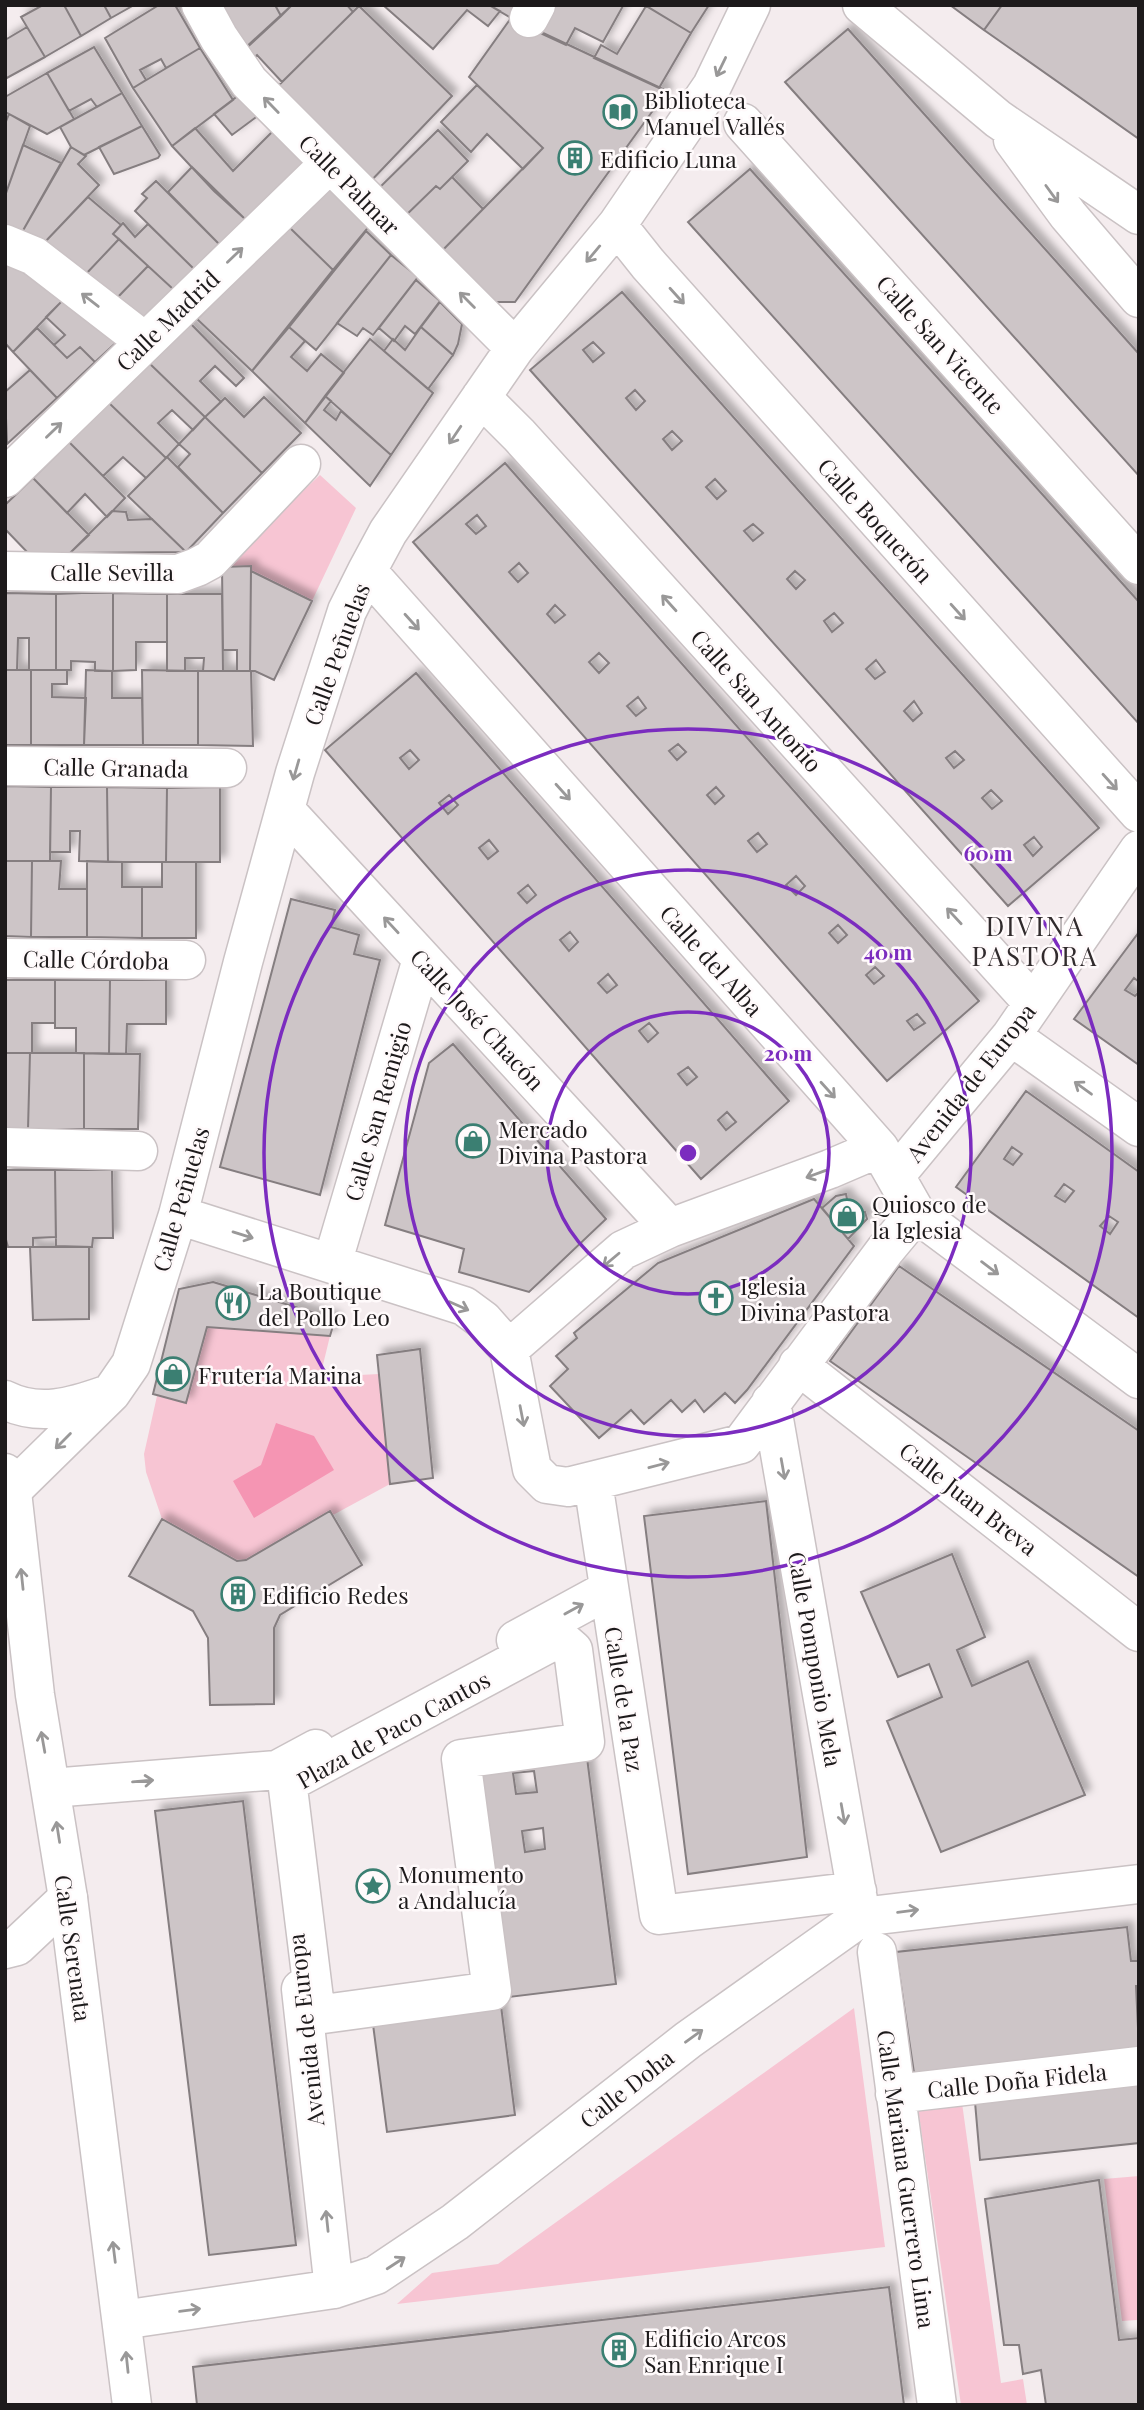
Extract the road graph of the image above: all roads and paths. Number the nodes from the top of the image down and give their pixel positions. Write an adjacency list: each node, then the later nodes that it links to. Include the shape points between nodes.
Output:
1 (201, 5): 6 (street, Calle Palmar, one-way to 1, via 249,82)
2 (751, 5): 8 (street, Calle Peñuelas, one-way to 8, via 712,86)
3 (862, 5): 4 (street)
4 (998, 119): 7 (street); 10 (street, one-way to 10, via 1068,215)
5 (743, 123): 16 (street, Calle San Vicente)
6 (330, 163): 11 (street, Calle Madrid, one-way to 6); 12 (street, Calle Palmar, one-way to 6)
7 (1139, 215)
8 (618, 225): 12 (street, Calle Peñuelas, one-way to 12); 22 (street, Calle Boquerón, one-way to 22)
9 (5, 244): 11 (street, one-way to 9, via 34,256)
10 (1139, 298)
11 (144, 341): 15 (street, Calle Madrid, one-way to 11)
12 (515, 348): 13 (street, Calle Peñuelas)
13 (481, 397): 18 (street, Calle Peñuelas, one-way to 18, via 388,532); 27 (street, Calle San Antonio, one-way to 13)
14 (301, 464): 17 (street, Calle Sevilla, via 197,568 178,573)
15 (5, 478)
16 (1139, 565)
17 (5, 571)
18 (367, 571): 21 (street, Calle Peñuelas, one-way to 21, via 347,611); 32 (street, Calle del Alba, one-way to 32)
19 (5, 766): 20 (street, Calle Granada)
20 (227, 768)
21 (286, 811): 25 (street, Calle José Chacón, one-way to 21); 34 (street, Calle Peñuelas)
22 (1139, 813)
23 (1135, 862): 27 (street, Avenida de Europa)
24 (5, 958): 26 (street, Calle Córdoba)
25 (422, 959): 35 (street, Calle José Chacón); 36 (street, Calle San Remigio)
26 (186, 960)
27 (1033, 1003): 28 (street, Avenida de Europa)
28 (1011, 1036): 29 (street, one-way to 28); 32 (street, Avenida de Europa)
29 (1139, 1127)
30 (5, 1147): 31 (street)
31 (138, 1151)
32 (887, 1162): 33 (street, Calle del Alba); 35 (street, one-way to 35, via 830,1169)
33 (916, 1213): 38 (street); 39 (street, Calle del Alba, one-way to 39)
34 (178, 1215): 36 (street, one-way to 36); 40 (street, Calle Peñuelas, via 131,1364)
35 (670, 1228): 37 (street, one-way to 37, via 624,1250)
36 (332, 1264): 37 (street, one-way to 37, via 464,1306)
37 (509, 1349): 43 (street, one-way to 43, via 532,1469 547,1484 568,1487)
38 (798, 1365): 42 (street); 47 (street, Calle Juan Breva)
39 (1139, 1379)
40 (111, 1393): 41 (street, via 73,1407 38,1410); 44 (street, Calle Peñuelas, one-way to 44)
41 (5, 1400)
42 (771, 1402): 43 (street, one-way to 42, via 741,1444); 54 (street, Calle Pomponio Mela, one-way to 54)
43 (593, 1482): 45 (street, Calle de la Paz)
44 (8, 1488): 48 (street, Calle Serenata, one-way to 44)
45 (608, 1590): 50 (street, one-way to 45); 54 (street, Calle de la Paz, via 659,1915)
46 (5, 1615): 48 (street)
47 (1139, 1632)
48 (35, 1695): 51 (street, Calle Serenata, one-way to 48)
49 (584, 1742): 49 (street, Plaza de Paco Cantos, via 573,1650 553,1641 293,1780 289,1788 316,2015 492,1991 461,1759)
50 (276, 1770): 51 (street, one-way to 50); 59 (street, Avenida de Europa, one-way to 50)
51 (51, 1788): 53 (street, Calle Serenata, one-way to 51)
52 (1139, 1884): 54 (street, Calle Doha, one-way to 52)
53 (68, 1898): 55 (street, via 17,1946); 60 (street, Calle Serenata, one-way to 53)
54 (859, 1904): 59 (street, Calle Doha, one-way to 54, via 376,2276 422,2246)
55 (5, 1949)
56 (877, 1952): 58 (street, Calle Mariana Guerrero Lima)
57 (1139, 2066): 58 (street, Calle Doña Fidela)
58 (895, 2094): 62 (street, Calle Mariana Guerrero Lima)
59 (334, 2289): 60 (street, Calle Doha, one-way to 59)
60 (122, 2320): 61 (street, Calle Serenata, one-way to 60)
61 (132, 2405)
62 (937, 2405)

